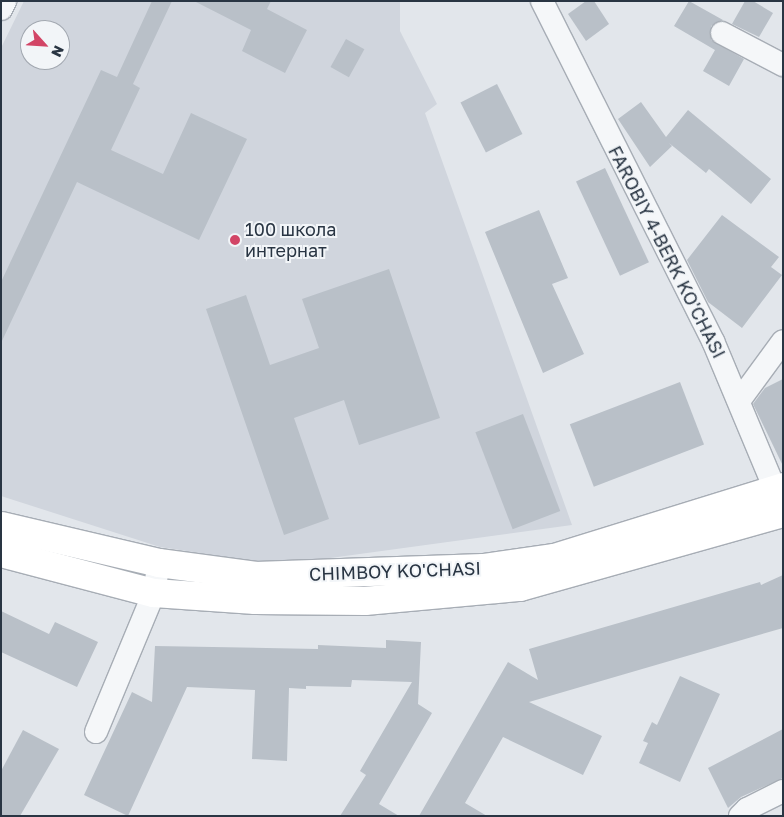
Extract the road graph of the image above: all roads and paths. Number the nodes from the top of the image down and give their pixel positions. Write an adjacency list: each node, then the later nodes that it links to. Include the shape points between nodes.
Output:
1 (6, 1): 3 (street)
2 (542, 1): 7 (street, FAROBIY 4-BERK KO'CHASI, via 713,341)
3 (1, 10)
4 (722, 33): 5 (street)
5 (783, 65)
6 (783, 341): 7 (street)
7 (739, 401): 8 (street, FAROBIY 4-BERK KO'CHASI)
8 (781, 499): 11 (main road, CHIMBOY KO'CHASI, via 554,558 492,567 256,576); 12 (main road, CHIMBOY KO'CHASI, via 520,587 365,601 255,600)
9 (1, 526): 11 (main road, CHIMBOY KO'CHASI)
10 (1, 553): 12 (main road, CHIMBOY KO'CHASI)
11 (158, 563): 12 (street)
12 (154, 593): 13 (street)
13 (96, 732)
14 (783, 791): 15 (street, via 746,809)
15 (740, 816)

